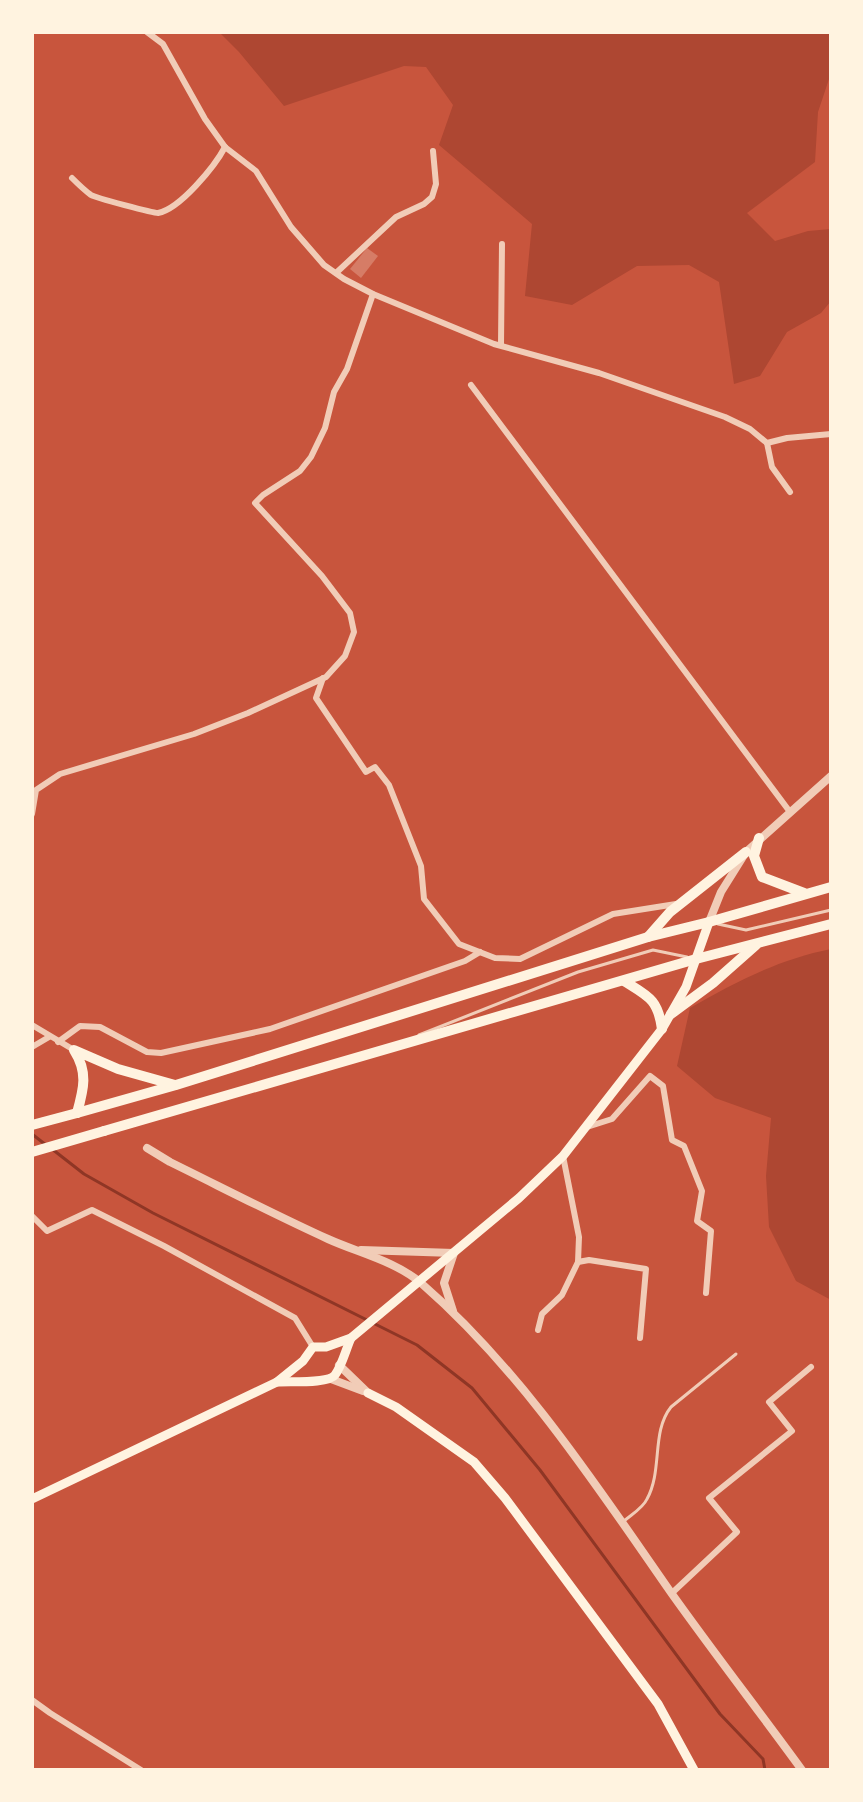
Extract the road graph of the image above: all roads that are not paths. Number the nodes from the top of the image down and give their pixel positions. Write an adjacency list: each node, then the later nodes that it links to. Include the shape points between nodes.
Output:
1 (147, 32): 2 (street, via 163,44)
2 (225, 147): 4 (street, via 190,191 161,213 94,197); 6 (street, via 256,171 291,227)
3 (433, 151): 6 (street, via 432,197 396,217)
4 (72, 178)
5 (502, 244): 8 (street)
6 (336, 273): 7 (street)
7 (373, 294): 8 (street); 13 (street, via 311,457 255,503 350,613 354,632 345,656)
8 (501, 345): 11 (street, via 725,417)
9 (471, 385): 15 (street)
10 (831, 434): 11 (street)
11 (767, 443): 12 (street, via 772,467)
12 (790, 492)
13 (323, 678): 16 (street, via 194,734 60,774 36,790); 27 (street, via 316,698 366,772 375,767 389,785 421,866 424,899 459,944)
14 (831, 776): 15 (street)
15 (790, 812): 17 (street)
16 (32, 814)
17 (759, 838): 18 (street); 20 (main road, via 754,856 762,877)
18 (746, 852): 21 (main road); 23 (street)
19 (831, 887): 20 (main road)
20 (804, 893): 23 (main road)
21 (684, 903): 25 (main road); 27 (street, via 613,914 520,959)
22 (831, 910): 23 (lane, via 746,930)
23 (709, 922): 25 (main road); 28 (main road)
24 (831, 924): 26 (main road)
25 (648, 937): 38 (main road)
26 (758, 943): 28 (main road); 30 (main road)
27 (480, 952): 34 (street, via 270,1029 161,1053 147,1052 100,1027 80,1026)
28 (696, 959): 29 (main road); 30 (main road); 37 (lane, via 653,950 578,972)
29 (624, 981): 32 (main road, via 653,1000); 37 (main road)
30 (671, 1014): 32 (main road)
31 (32, 1025): 33 (street)
32 (662, 1029): 41 (main road)
33 (49, 1037): 34 (street); 35 (street)
34 (58, 1042): 36 (street)
35 (32, 1047)
36 (74, 1050): 38 (main road); 39 (main road, via 85,1075)
37 (378, 1051): 43 (main road)
38 (176, 1085): 39 (main road)
39 (77, 1113): 40 (main road)
40 (32, 1125)
41 (584, 1128): 44 (main road); 50 (street, via 612,1119 650,1076 663,1086 672,1140 684,1146 702,1191 697,1221 711,1231)
42 (147, 1148): 46 (street)
43 (32, 1152)
44 (563, 1156): 47 (main road); 48 (street, via 579,1237)
45 (32, 1216): 55 (street, via 47,1231 92,1210 295,1318)
46 (356, 1250): 47 (street); 49 (street)
47 (454, 1253): 49 (main road); 51 (street, via 444,1283)
48 (578, 1262): 52 (street, via 562,1295 542,1314); 54 (street, via 646,1269)
49 (420, 1282): 51 (street); 53 (main road)
50 (706, 1293)
51 (454, 1313): 66 (street, via 520,1384)
52 (538, 1330)
53 (351, 1338): 56 (main road); 59 (main road)
54 (640, 1338)
55 (313, 1347): 56 (main road); 58 (main road)
56 (326, 1347): 59 (main road, via 336,1354)
57 (736, 1354): 66 (lane, via 663,1417 655,1479 646,1502)
58 (303, 1361): 61 (main road, via 304,1372); 63 (main road)
59 (339, 1365): 62 (main road); 64 (street)
60 (811, 1367): 67 (street, via 769,1402 792,1431 709,1498 737,1532)
61 (312, 1379): 62 (main road); 63 (main road)
62 (331, 1379): 64 (street)
63 (277, 1382): 65 (main road)
64 (368, 1393): 70 (main road, via 474,1462 658,1704)
65 (32, 1499)
66 (624, 1521): 67 (street)
67 (672, 1593): 71 (street)
68 (32, 1700): 69 (street)
69 (141, 1770)
70 (694, 1770)
71 (802, 1770)

